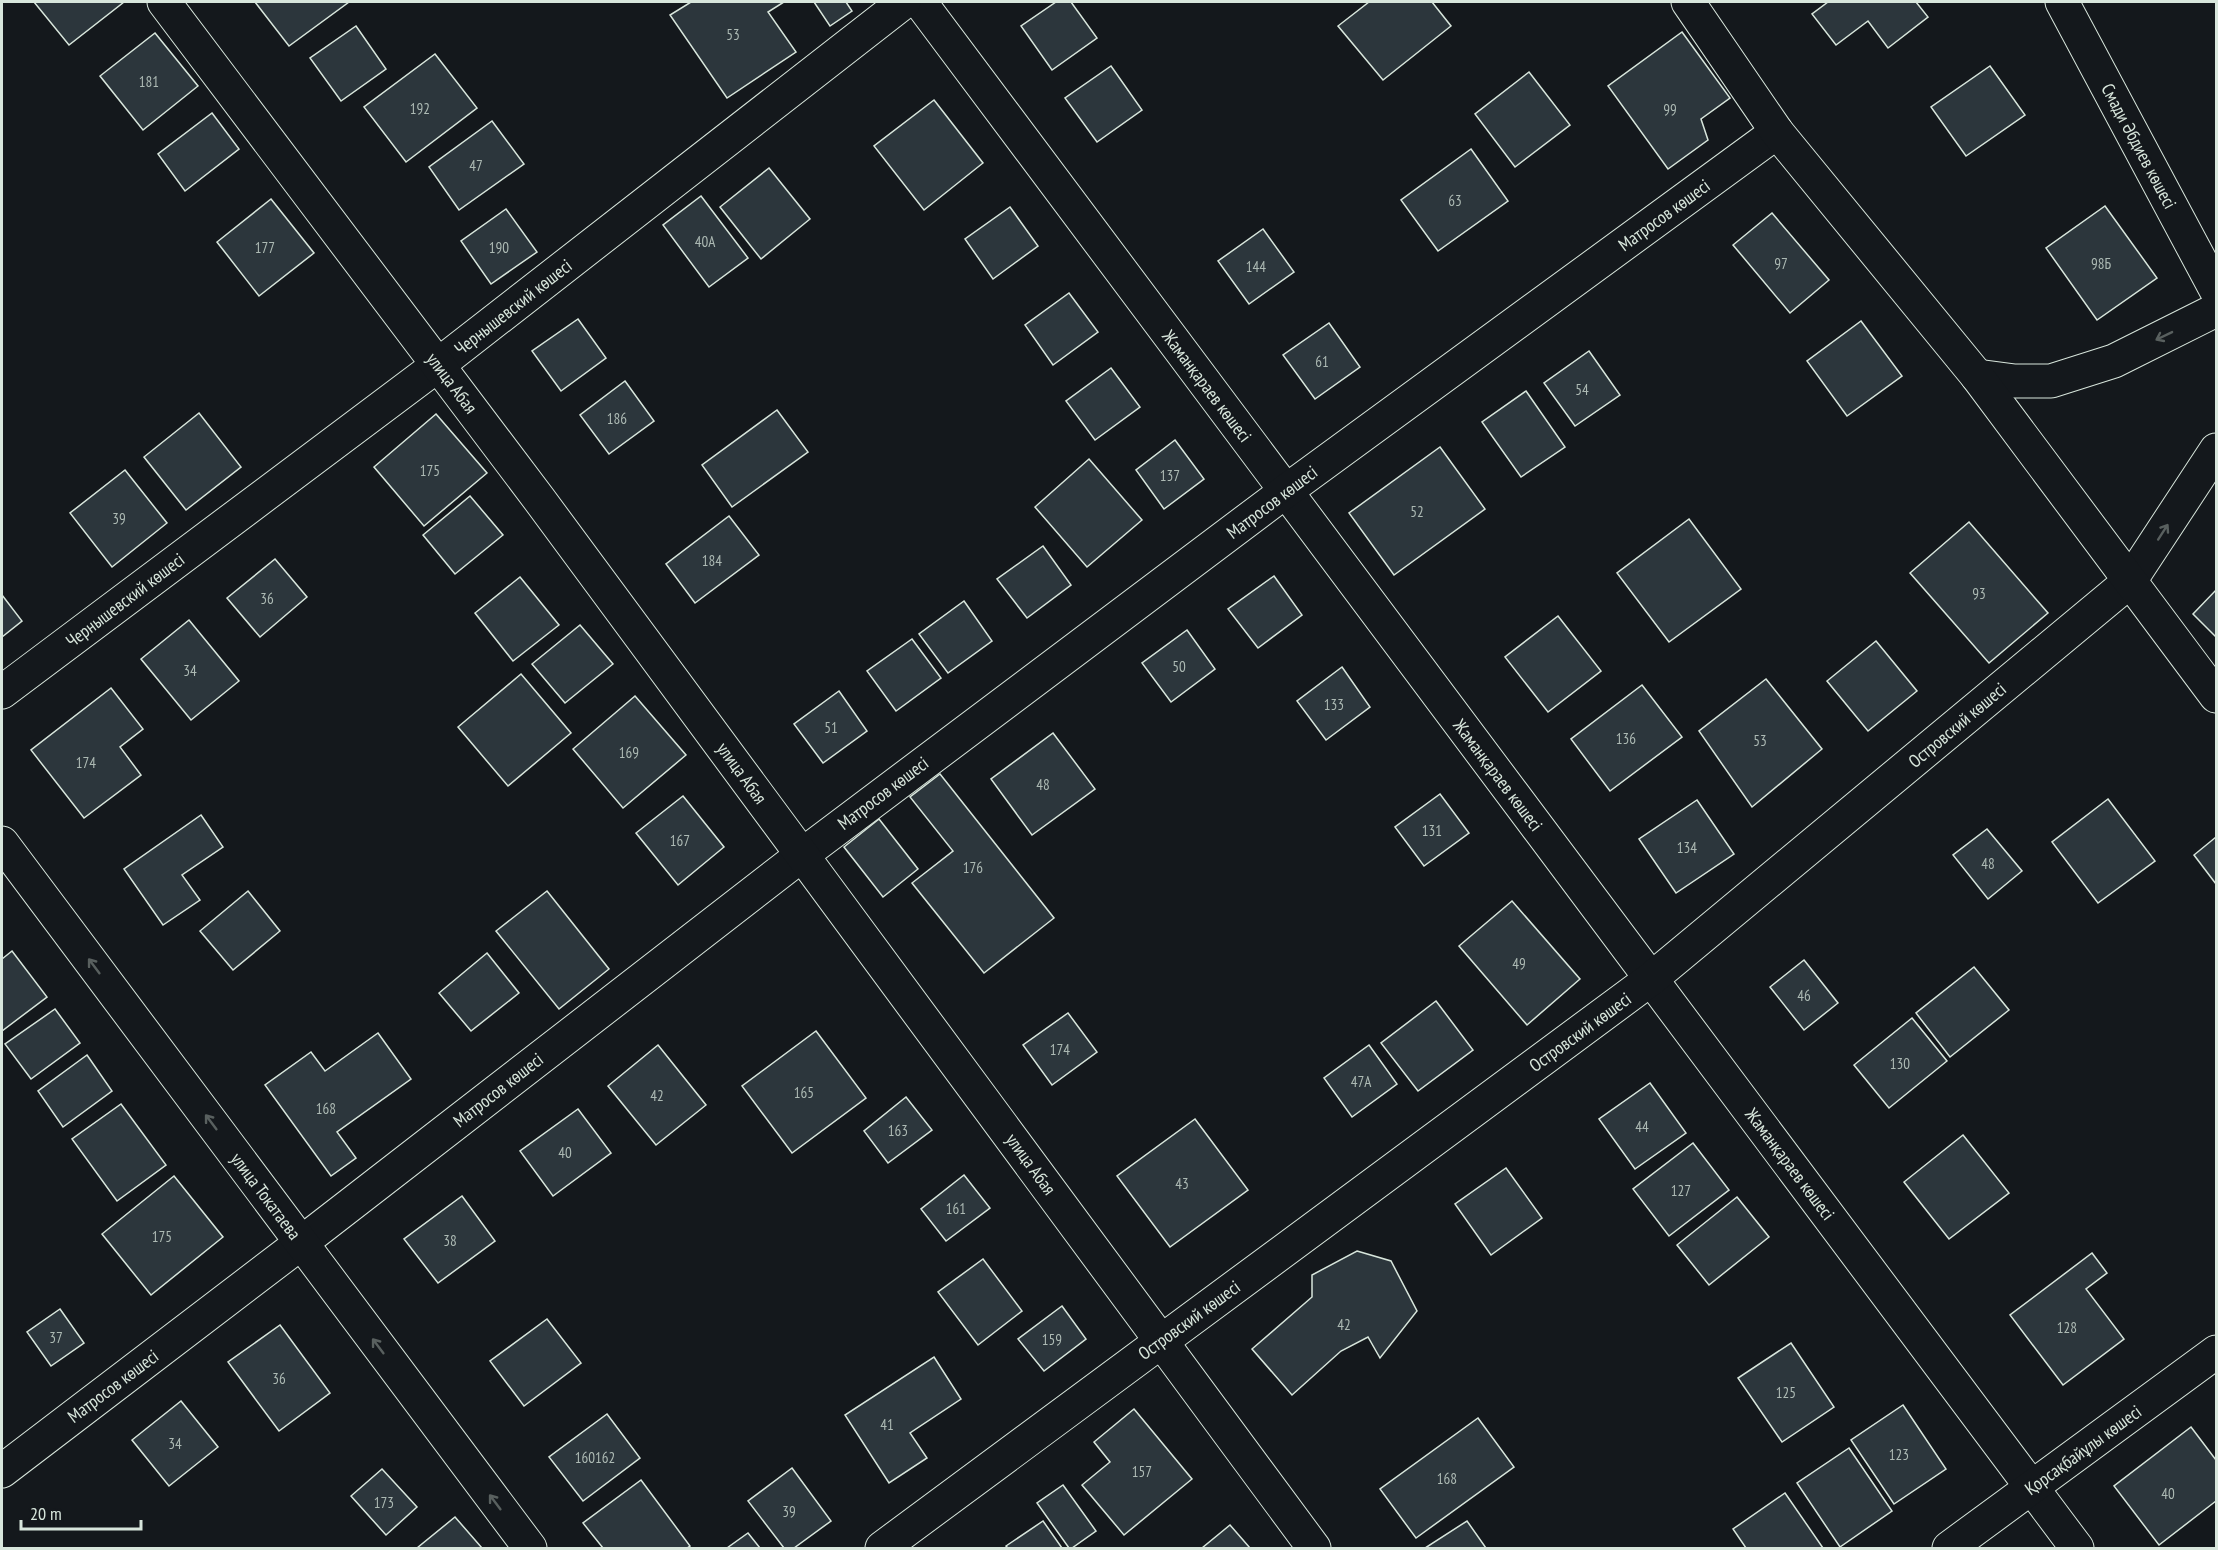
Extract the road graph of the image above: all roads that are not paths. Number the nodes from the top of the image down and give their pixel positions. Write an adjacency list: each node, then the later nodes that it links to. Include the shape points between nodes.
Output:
1 (164, 2): 9 (street, улица Абая)
2 (904, 2): 9 (street, Чернышевский көшесі)
3 (920, 2): 12 (street, Жаманқараев көшесі)
4 (1688, 2): 6 (street)
5 (2062, 2): 7 (street, Смади Әбдиев көшесі)
6 (1777, 132): 10 (street); 12 (street, Матросов көшесі)
7 (2217, 290)
8 (2217, 310): 10 (street, one-way to 10, via 2114,360 2051,381)
9 (438, 365): 14 (street, Чернышевский көшесі); 17 (street, улица Абая)
10 (1977, 376): 13 (street)
11 (2217, 450): 13 (street, Островский көшесі, one-way to 11)
12 (1286, 491): 17 (street, Матросов көшесі); 18 (street, Жаманқараев көшесі)
13 (2130, 580): 15 (street); 18 (street, Островский көшесі)
14 (2, 692)
15 (2217, 696)
16 (2, 843): 19 (street, улица Токатаева, one-way to 16)
17 (802, 855): 19 (street, Матросов көшесі); 20 (street, улица Абая)
18 (1651, 979): 20 (street, Островский көшесі); 23 (street, Жаманқараев көшесі)
19 (301, 1243): 22 (street, Матросов көшесі); 24 (street, улица Токатаева, one-way to 19)
20 (1161, 1341): 25 (street, Островский көшесі); 26 (street, улица Абая)
21 (2217, 1352): 23 (street, Қорсақбайұлы көшесі)
22 (2, 1471)
23 (2032, 1488): 27 (street, Қорсақбайұлы көшесі); 28 (street, Жаманқараев көшесі)
24 (530, 1548)
25 (882, 1548)
26 (1314, 1548)
27 (1949, 1548)
28 (2077, 1548)

